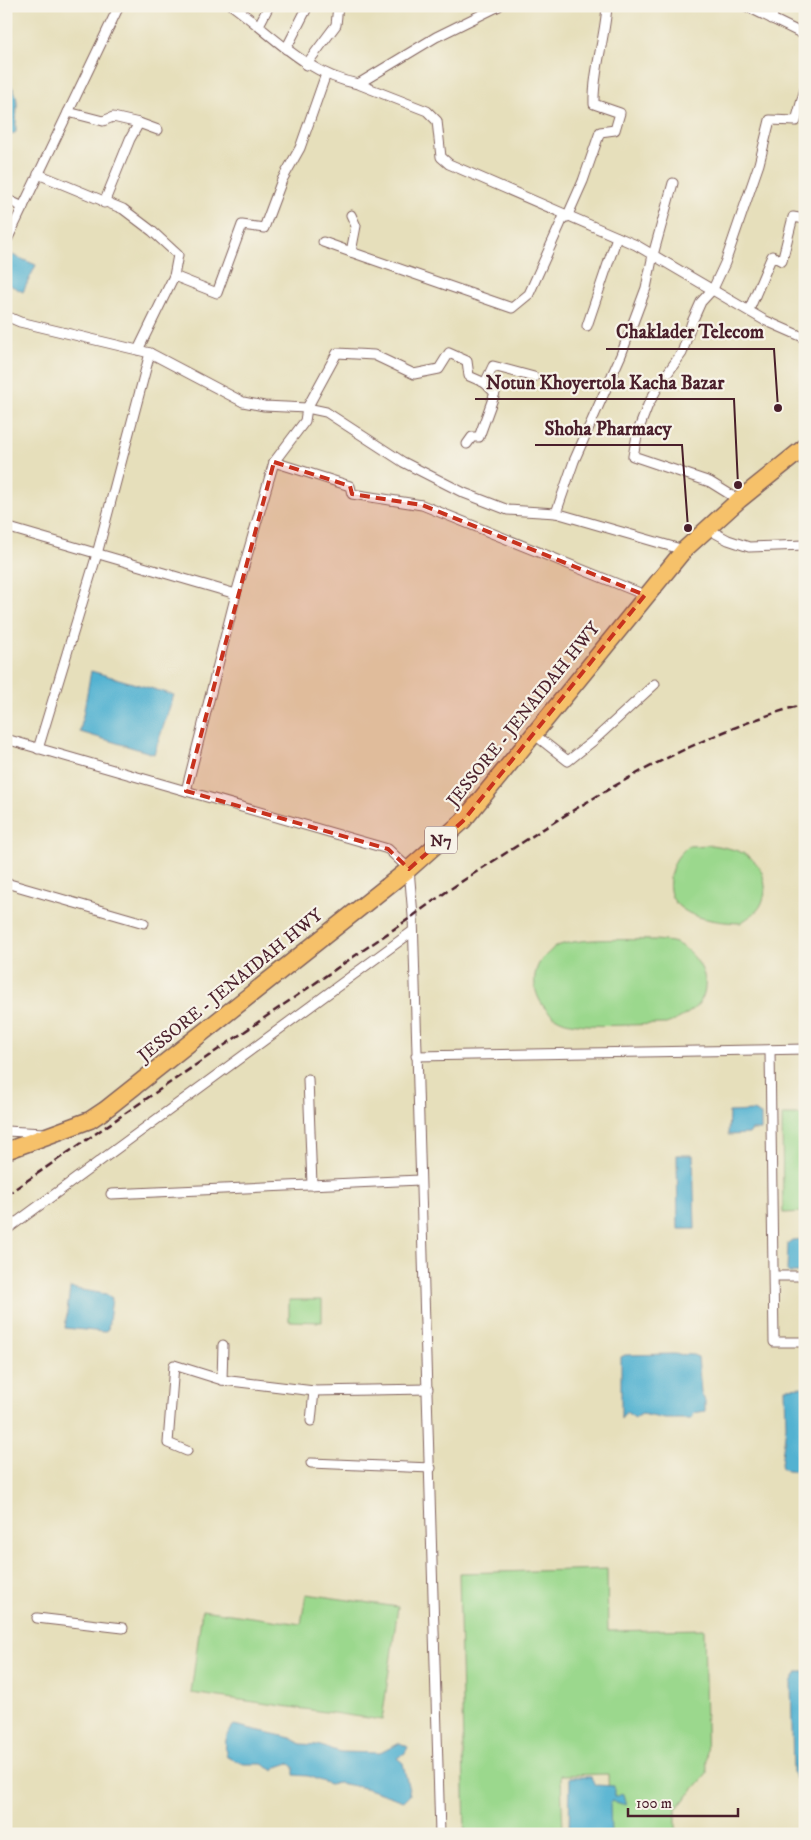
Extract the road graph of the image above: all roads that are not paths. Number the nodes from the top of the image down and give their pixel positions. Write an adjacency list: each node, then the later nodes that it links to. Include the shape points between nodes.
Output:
1 (119, 6): 18 (street)
2 (232, 6): 11 (street)
3 (269, 6): 11 (street)
4 (308, 6): 13 (street)
5 (338, 6): 14 (street, via 336,25)
6 (499, 6): 16 (street, via 436,37)
7 (608, 6): 27 (street, via 594,104 620,113 615,130 600,132 584,181)
8 (746, 6): 10 (street)
9 (774, 6): 10 (street)
10 (772, 19): 12 (street)
11 (259, 25): 13 (street)
12 (805, 35)
13 (286, 49): 14 (street)
14 (306, 65): 15 (street)
15 (326, 74): 16 (street); 34 (street, via 300,148 282,180 264,228 242,225 217,293)
16 (358, 84): 27 (street, via 427,111 437,121 441,157 449,164)
17 (805, 89): 35 (street, via 796,121 770,120 751,189)
18 (68, 112): 19 (street, via 103,121 113,117); 21 (street)
19 (139, 123): 20 (street); 24 (street)
20 (158, 130)
21 (38, 174): 24 (street); 25 (street)
22 (673, 183): 33 (street)
23 (6, 199): 25 (street)
24 (104, 203): 34 (street, via 123,209 171,247 178,255)
25 (23, 207): 30 (street)
26 (352, 215): 32 (street, via 356,226)
27 (565, 216): 29 (street); 32 (street, via 529,294 512,308)
28 (805, 219): 36 (street, via 793,217 782,261 772,256)
29 (617, 237): 33 (street); 38 (street)
30 (6, 242)
31 (323, 242): 32 (street)
32 (351, 252)
33 (652, 255): 35 (street); 49 (street, via 646,288 621,355 574,461)
34 (174, 276): 40 (street)
35 (713, 289): 36 (street, via 730,302); 48 (street, via 701,302 682,353 648,405 638,431 634,456 710,482)
36 (749, 310): 39 (street)
37 (6, 316): 40 (street)
38 (587, 326)
39 (805, 338)
40 (138, 350): 41 (street)
41 (150, 353): 44 (street, via 242,402); 54 (street)
42 (534, 377): 43 (street, via 492,366)
43 (485, 383): 44 (street, via 469,376 467,361 449,353 439,369 414,374 374,355 337,353); 45 (street, via 495,393 479,437 472,437)
44 (307, 408): 47 (street, via 305,421); 49 (street, via 326,412 403,462 464,493 508,510)
45 (467, 444)
46 (805, 447): 48 (highway, JESSORE - JENAIDAH HWY / N7)
47 (274, 462): 55 (street); 56 (street, via 350,486 352,494 422,505)
48 (739, 500): 51 (highway, JESSORE - JENAIDAH HWY / N7)
49 (556, 513): 53 (street)
50 (6, 527): 54 (street)
51 (708, 529): 52 (street, via 749,547); 53 (highway, JESSORE - JENAIDAH HWY / N7)
52 (805, 545)
53 (684, 550): 56 (highway, JESSORE - JENAIDAH HWY / N7)
54 (97, 554): 55 (street); 60 (street)
55 (236, 594): 61 (street)
56 (645, 595): 58 (highway, JESSORE - JENAIDAH HWY / N7)
57 (655, 684): 58 (street, via 568,761)
58 (534, 735): 62 (highway, JESSORE - JENAIDAH HWY / N7, via 463,821)
59 (6, 739): 60 (street)
60 (38, 749): 61 (street)
61 (186, 791): 62 (street, via 388,848)
62 (409, 868): 65 (street); 71 (highway, JESSORE - JENAIDAH HWY / N7, via 105,1110)
63 (6, 883): 64 (street)
64 (144, 923)
65 (413, 931): 68 (street); 76 (street)
66 (770, 1050): 67 (street); 68 (street); 77 (street)
67 (805, 1050)
68 (416, 1056): 73 (street)
69 (308, 1079): 74 (street)
70 (6, 1131): 71 (street)
71 (57, 1134): 72 (highway, JESSORE - JENAIDAH HWY / N7)
72 (6, 1152)
73 (420, 1180): 74 (street); 82 (street)
74 (312, 1185): 75 (street)
75 (111, 1194)
76 (6, 1230)
77 (774, 1276): 78 (street); 79 (street, via 774,1342)
78 (805, 1276)
79 (805, 1342)
80 (223, 1345): 81 (street)
81 (222, 1380): 83 (street); 85 (street, via 174,1365 168,1443)
82 (428, 1389): 83 (street); 87 (street)
83 (314, 1391): 84 (street)
84 (311, 1421)
85 (187, 1451)
86 (311, 1463): 87 (street)
87 (431, 1468): 90 (street)
88 (37, 1618): 89 (street)
89 (123, 1628)
90 (440, 1834)

